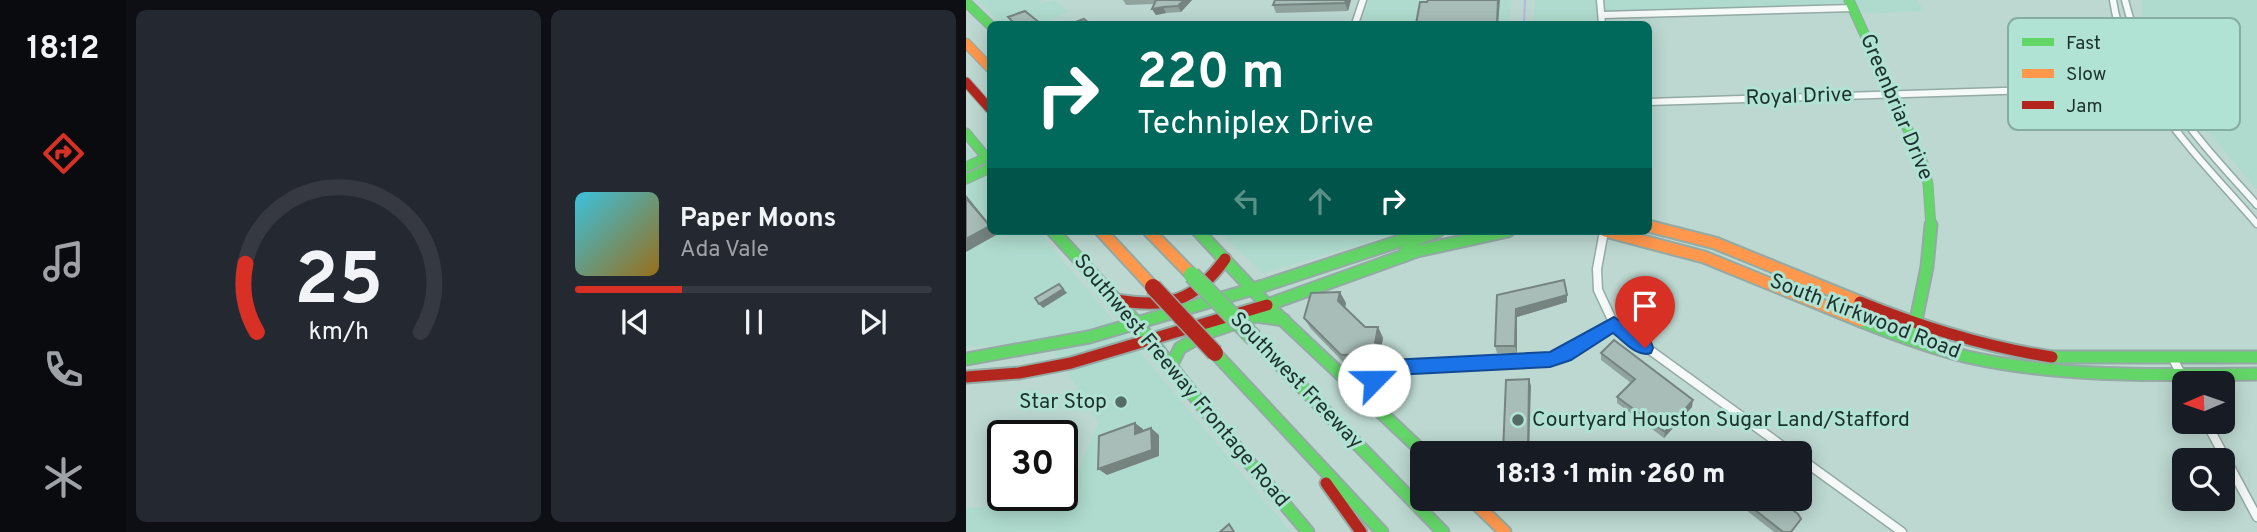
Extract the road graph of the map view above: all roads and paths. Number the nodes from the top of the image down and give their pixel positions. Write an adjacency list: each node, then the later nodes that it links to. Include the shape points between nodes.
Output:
1 (1363, 0): 9 (street)
2 (1600, 0): 7 (street)
3 (2114, 0): 4 (street); 8 (street)
4 (2125, 1)
5 (967, 3): 11 (main road)
6 (1851, 4): 7 (street); 16 (main road, Greenbriar Drive)
7 (1602, 15): 10 (street)
8 (2115, 18)
9 (1356, 21)
10 (1602, 21)
11 (987, 22)
12 (966, 43): 13 (main road)
13 (987, 65)
14 (966, 82): 18 (main road)
15 (2008, 90): 16 (street, Royal Drive)
16 (1892, 94): 17 (street, Royal Drive); 52 (main road, Greenbriar Drive, via 1927,172 1933,205 1933,244)
17 (1652, 102)
18 (987, 106)
19 (2180, 130): 26 (street)
20 (2195, 130): 27 (street)
21 (966, 133): 22 (main road)
22 (987, 159)
23 (987, 162): 25 (main road)
24 (987, 163): 28 (main road)
25 (966, 167)
26 (2210, 167): 27 (street); 30 (street)
27 (2224, 167): 29 (street)
28 (966, 179)
29 (2257, 205)
30 (2257, 224)
31 (1652, 228): 42 (main road, South Kirkwood Road)
32 (1057, 235): 47 (main road, Southwest Freeway Frontage Road)
33 (1105, 235): 69 (main road, Southwest Freeway, bridge)
34 (1153, 235): 78 (main road, Southwest Freeway, bridge)
35 (1202, 235): 44 (main road)
36 (1413, 235): 41 (main road)
37 (1427, 235): 43 (main road, via 1411,241)
38 (1486, 235): 43 (main road)
39 (1604, 235): 51 (street, via 1596,290)
40 (1642, 235): 42 (main road, South Kirkwood Road)
41 (1404, 237): 45 (main road, via 1396,251); 46 (main road)
42 (1680, 239): 52 (main road, South Kirkwood Road)
43 (1403, 256): 45 (main road)
44 (1225, 259): 46 (main road); 47 (main road, via 1217,275 1189,298 1170,305 1144,306)
45 (1363, 269): 48 (main road)
46 (1252, 289): 48 (main road); 50 (main road)
47 (1116, 300): 50 (main road, Southwest Freeway Frontage Road)
48 (1267, 305): 49 (main road); 54 (main road)
49 (1284, 320): 60 (main road, via 1256,316 1207,333 1180,348); 67 (main road)
50 (1137, 323): 53 (main road); 54 (main road, Southwest Freeway Frontage Road)
51 (1614, 324): 67 (street, via 1550,360 1389,367); 71 (street)
52 (1914, 333): 55 (main road, South Kirkwood Road); 62 (main road, South Kirkwood Road, via 1986,362)
53 (1089, 337): 58 (main road); 59 (main road)
54 (1149, 341): 59 (main road); 60 (main road, Southwest Freeway Frontage Road)
55 (2051, 357): 56 (main road, South Kirkwood Road); 62 (main road)
56 (2172, 357): 57 (main road, South Kirkwood Road); 61 (street)
57 (2257, 357)
58 (966, 359)
59 (1089, 359): 65 (main road, via 1023,373)
60 (1171, 366): 75 (main road, Southwest Freeway Frontage Road)
61 (2179, 371)
62 (2056, 372): 66 (main road, South Kirkwood Road)
63 (2257, 374): 64 (main road, South Kirkwood Road)
64 (2235, 375)
65 (966, 377)
66 (2172, 378)
67 (1360, 392): 70 (main road)
68 (2212, 434): 74 (street)
69 (1295, 439): 76 (main road); 77 (main road, Southwest Freeway)
70 (1411, 441)
71 (1775, 441)
72 (1812, 467): 80 (street)
73 (1483, 511): 79 (main road)
74 (2257, 517)
75 (1308, 532)
76 (1361, 532)
77 (1382, 532)
78 (1443, 532)
79 (1505, 532)
80 (1902, 532)

